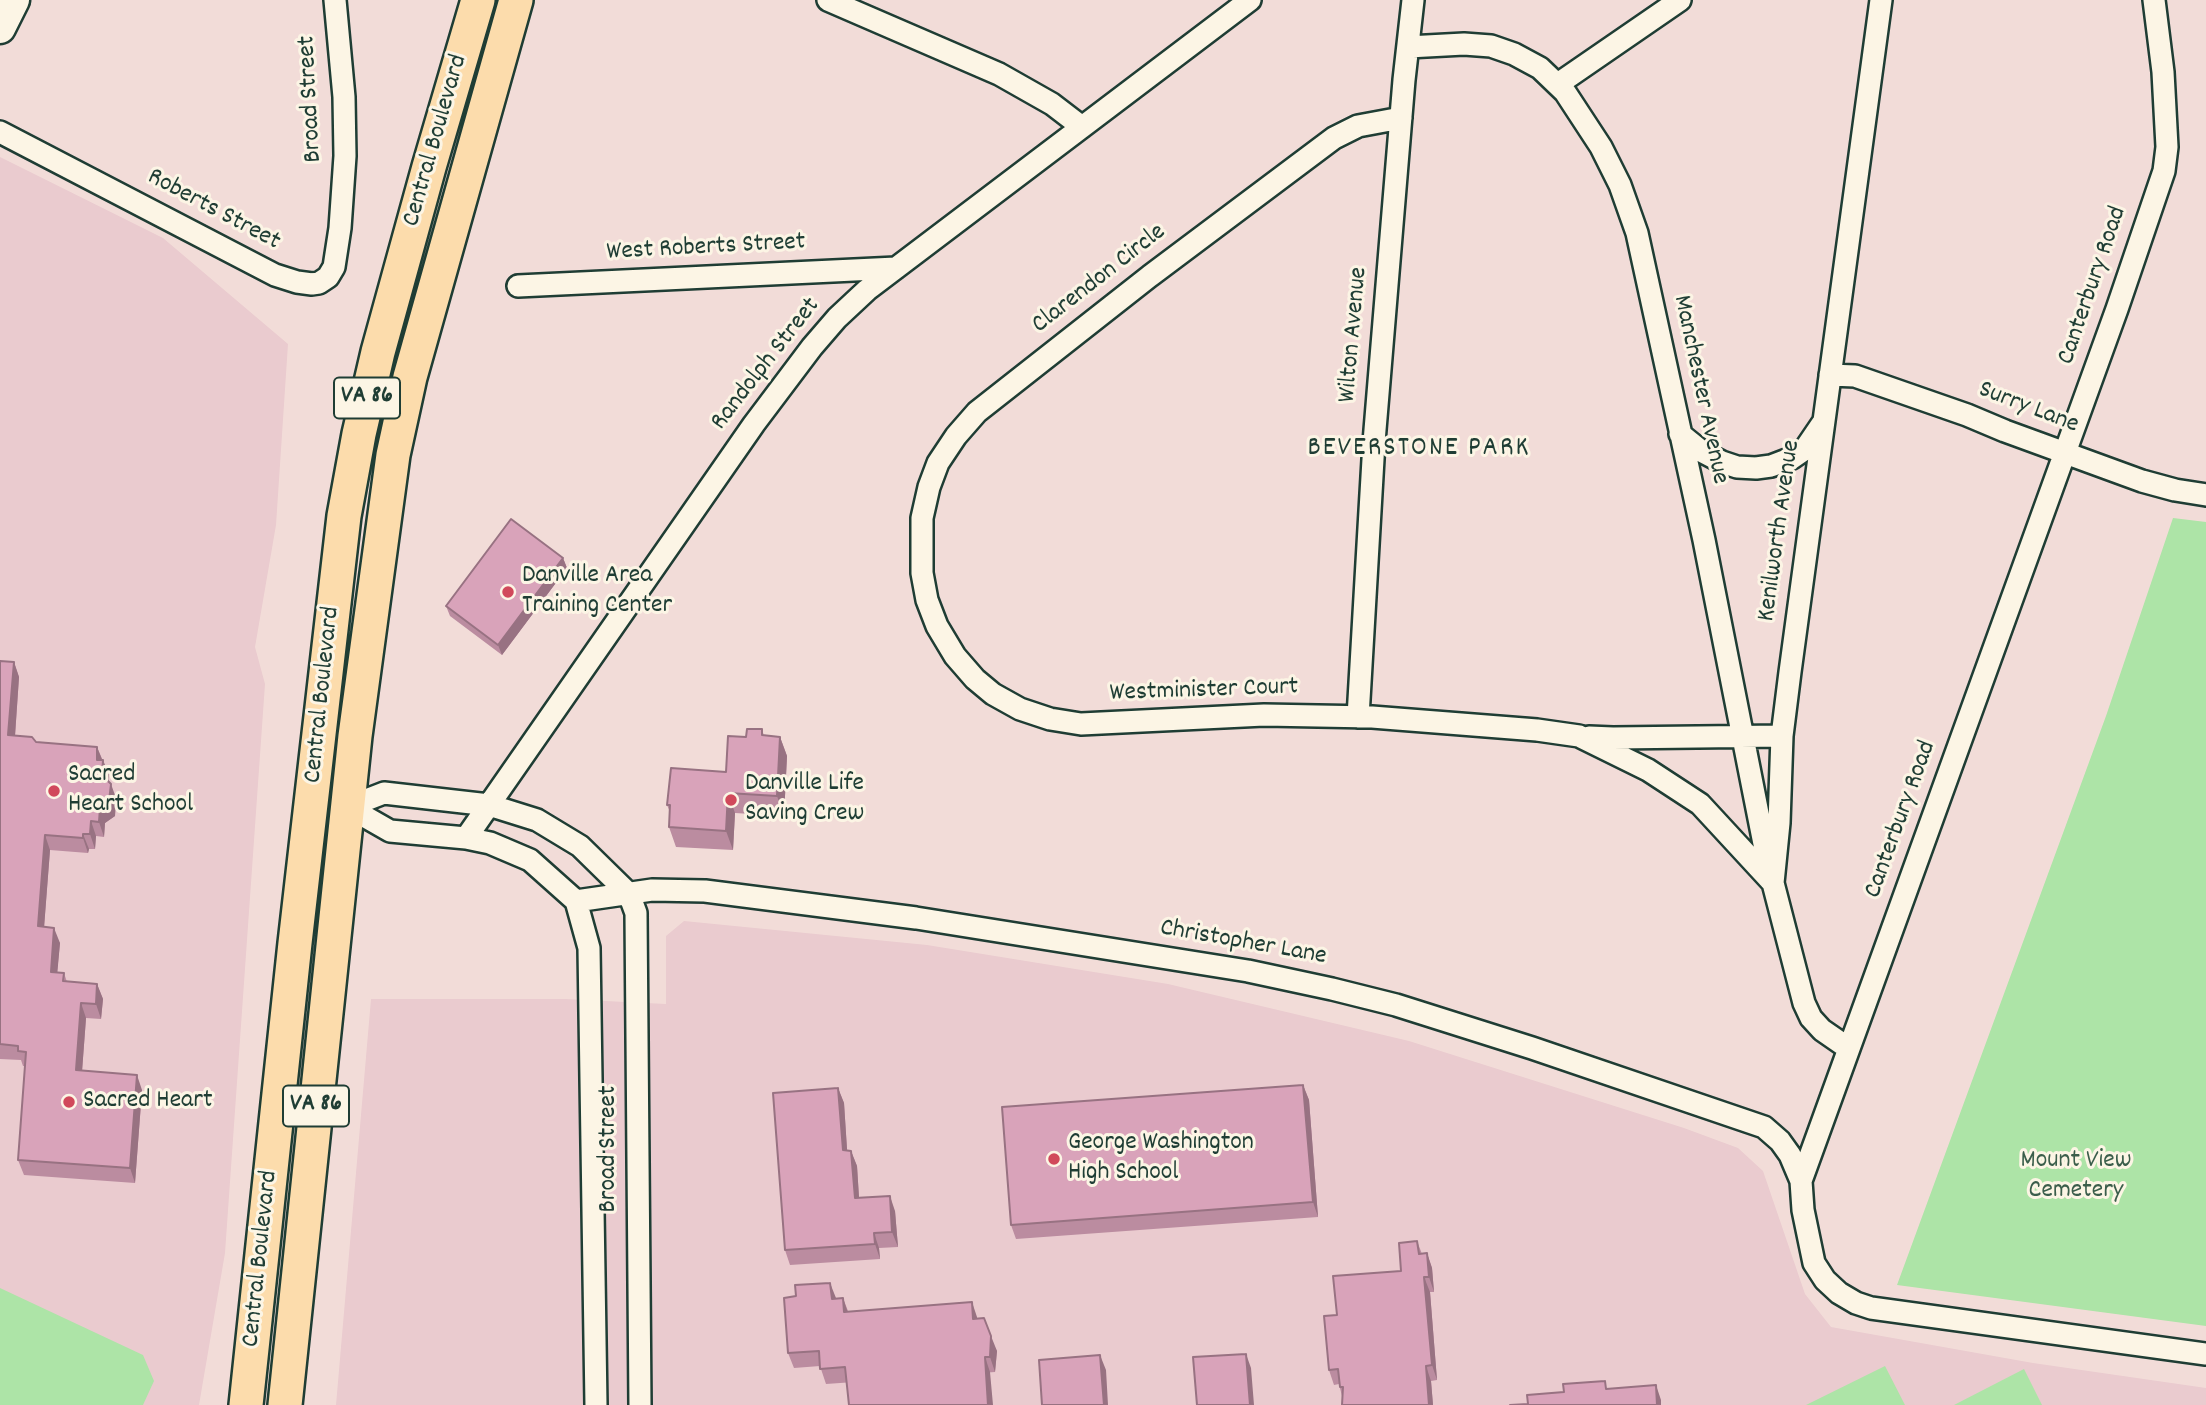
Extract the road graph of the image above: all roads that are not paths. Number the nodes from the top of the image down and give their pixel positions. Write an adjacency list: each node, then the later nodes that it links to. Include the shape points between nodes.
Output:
1 (14, 0): 11 (street)
2 (335, 0): 17 (street, Broad Street, via 344,97)
3 (478, 0): 39 (main road, Central Boulevard / VA 86, via 378,352 344,516)
4 (516, 0): 31 (main road, Central Boulevard / VA 86, via 410,377 393,455)
5 (828, 0): 15 (street, via 999,74)
6 (1250, 0): 15 (street, Randolph Street)
7 (1413, 0): 12 (street, Wilton Avenue)
8 (1680, 0): 13 (street)
9 (1881, 0): 20 (street, Kenilworth Avenue)
10 (2154, 0): 23 (street, Canterbury Road, via 2163,72 2164,171)
11 (0, 28)
12 (1408, 47): 13 (street, Manchester Avenue, via 1491,46 1531,63); 14 (street, Wilton Avenue)
13 (1558, 84): 22 (street, Manchester Avenue, via 1601,148 1637,233)
14 (1401, 118): 25 (street, Clarendon Circle, via 1358,126 1334,138 977,412 938,463 929,487 922,518); 26 (street, Wilton Avenue, via 1374,442)
15 (1082, 127): 18 (street, Randolph Street)
16 (0, 132): 17 (street, Roberts Street, via 275,275 297,282 319,283 334,267)
17 (342, 194)
18 (897, 268): 19 (street, West Roberts Street); 30 (street, Randolph Street, via 836,318 812,347)
19 (518, 286)
20 (1830, 375): 21 (street, Kenilworth Avenue); 23 (street, Surry Lane, via 1855,376)
21 (1824, 422): 22 (street, via 1805,449 1792,458 1756,468 1722,462); 28 (street, Kenilworth Avenue)
22 (1680, 434): 29 (street, Manchester Avenue)
23 (2064, 453): 24 (street, Surry Lane, via 2142,481); 36 (street, Canterbury Road)
24 (2206, 495)
25 (922, 561): 26 (street, Westminister Court, via 927,600 955,656 993,694 1020,709 1081,724 1264,715)
26 (1358, 717): 27 (street, Westminister Court)
27 (1579, 736): 29 (street, Westminister Court); 33 (street, Westminister Court, via 1648,770 1700,804)
28 (1782, 736): 29 (street, Westminister Court); 33 (street, Kenilworth Avenue)
29 (1744, 738): 33 (street, Manchester Avenue)
30 (489, 805): 31 (street, via 384,793); 32 (street, Randolph Street); 34 (street, via 537,820 580,846)
31 (348, 807): 32 (street, via 390,831); 40 (main road, Central Boulevard / VA 86)
32 (466, 838): 35 (street, via 530,860)
33 (1773, 883): 36 (street, Kenilworth Avenue, via 1804,1003 1822,1030)
34 (629, 894): 35 (street, Christopher Lane); 37 (street, Christopher Lane, via 705,891 813,904 1248,971 1332,989 1532,1048 1764,1127 1790,1155); 42 (street, Broad Street, via 636,913)
35 (576, 901): 41 (street, Broad Street, via 589,948)
36 (1848, 1048): 37 (street, Canterbury Road)
37 (1801, 1181): 38 (street, Canterbury Road, via 1814,1263 1832,1287 1856,1303)
38 (2206, 1354)
39 (246, 1405)
40 (285, 1405)
41 (596, 1405)
42 (640, 1405)

